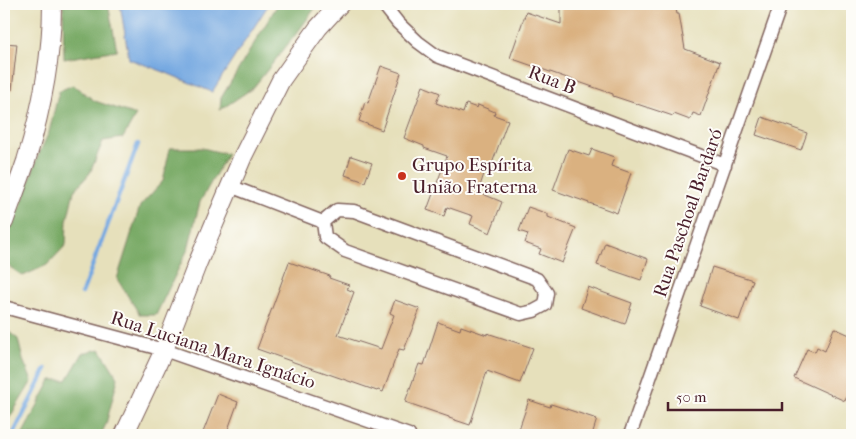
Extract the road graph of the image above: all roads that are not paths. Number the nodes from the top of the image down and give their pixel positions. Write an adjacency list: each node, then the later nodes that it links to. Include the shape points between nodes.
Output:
1 (52, 4): 7 (main road, via 43,96 26,160)
2 (340, 4): 6 (main road, via 280,80)
3 (383, 4): 5 (street, Rua B, via 398,23 437,56)
4 (781, 4): 5 (street, Rua Paschoal Bardaró)
5 (725, 165): 13 (street, Rua Paschoal Bardaró)
6 (230, 186): 8 (street); 10 (main road)
7 (4, 222)
8 (323, 222): 8 (street, via 325,237 345,251 521,314 534,312 545,305 547,293 536,279 518,272 354,211 337,210)
9 (4, 307): 10 (street, Rua Luciana Mara Ignácio)
10 (164, 350): 11 (main road); 12 (street, Rua Luciana Mara Ignácio)
11 (124, 435)
12 (408, 435)
13 (630, 435)

